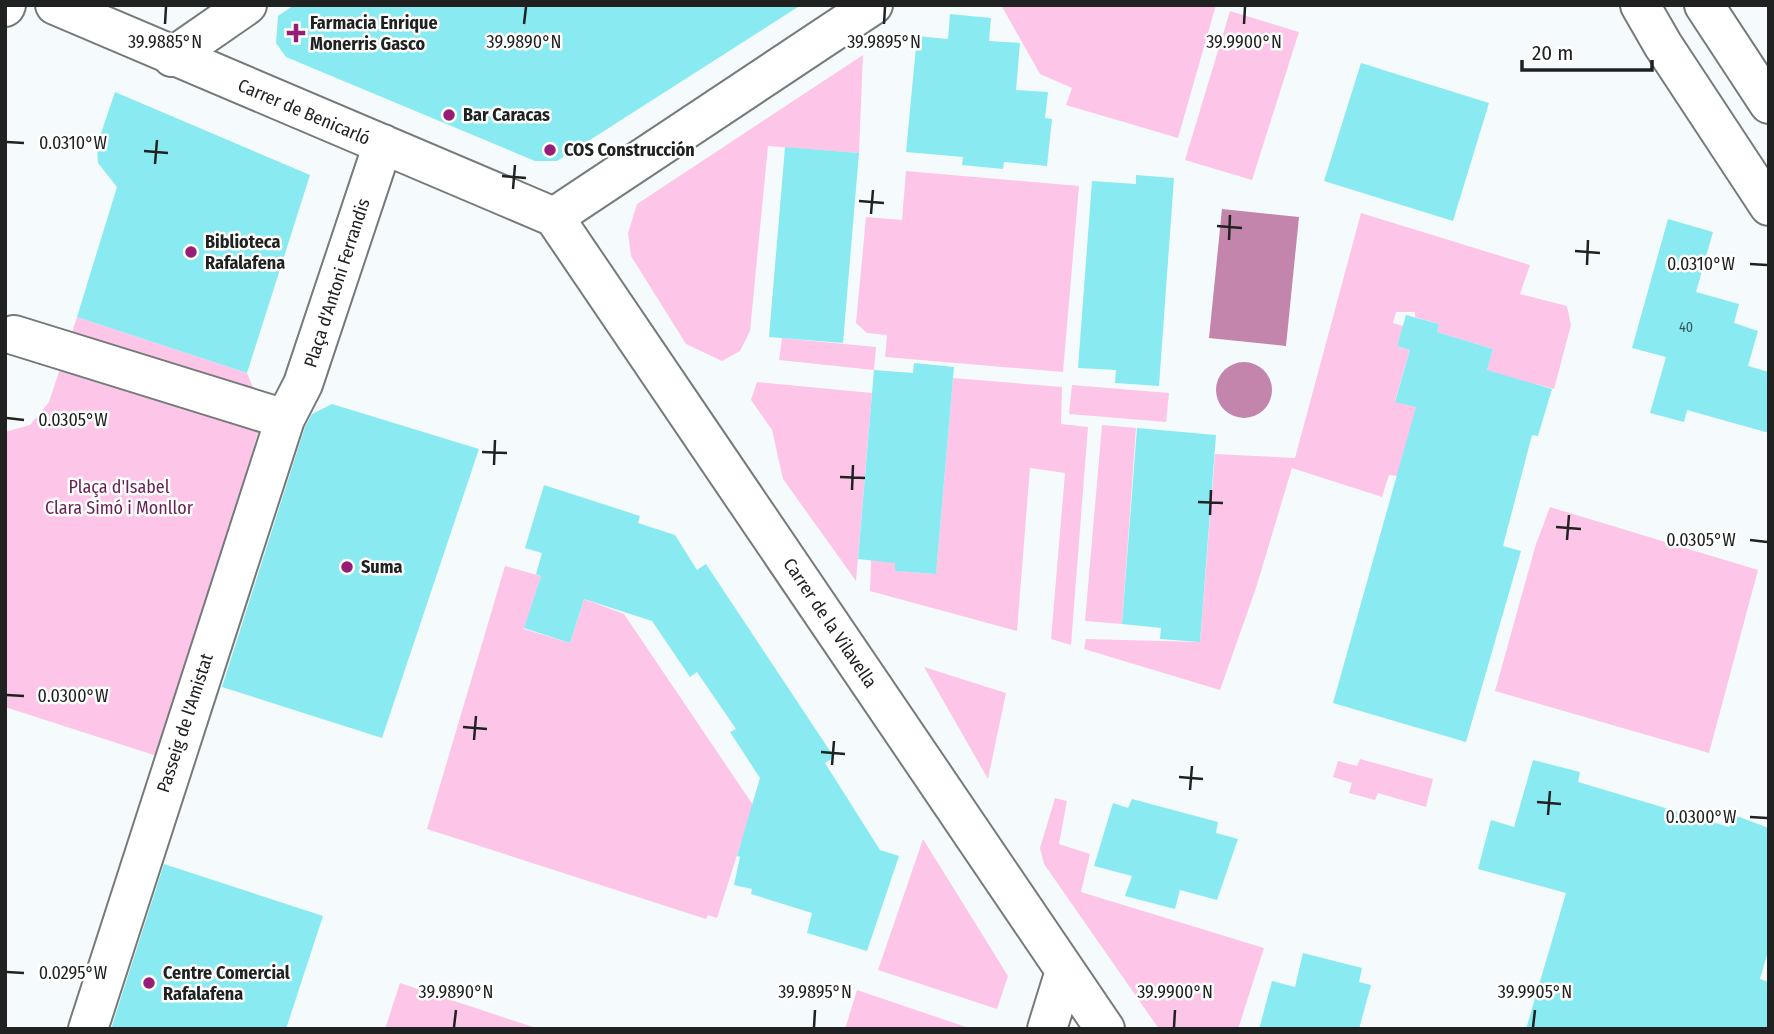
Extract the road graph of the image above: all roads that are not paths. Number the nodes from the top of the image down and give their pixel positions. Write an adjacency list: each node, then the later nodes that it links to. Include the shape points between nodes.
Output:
1 (55, 5): 6 (street, Carrer de Benicarló)
2 (247, 5): 6 (street)
3 (873, 5): 10 (street)
4 (1640, 5): 9 (street)
5 (1704, 5): 7 (street)
6 (172, 57): 8 (street, Carrer de Benicarló)
7 (1769, 104)
8 (383, 144): 10 (street, Carrer de Benicarló); 12 (street, Plaça d'Antoni Ferrandis, via 303,384)
9 (1769, 206)
10 (554, 217): 13 (street, Carrer de la Vilavella)
11 (14, 335): 12 (street)
12 (285, 419): 14 (street, Passeig de l'Amistat)
13 (1065, 971): 15 (street); 16 (street, Carrer de la Vilavella)
14 (88, 1029)
15 (1047, 1029)
16 (1105, 1029)

